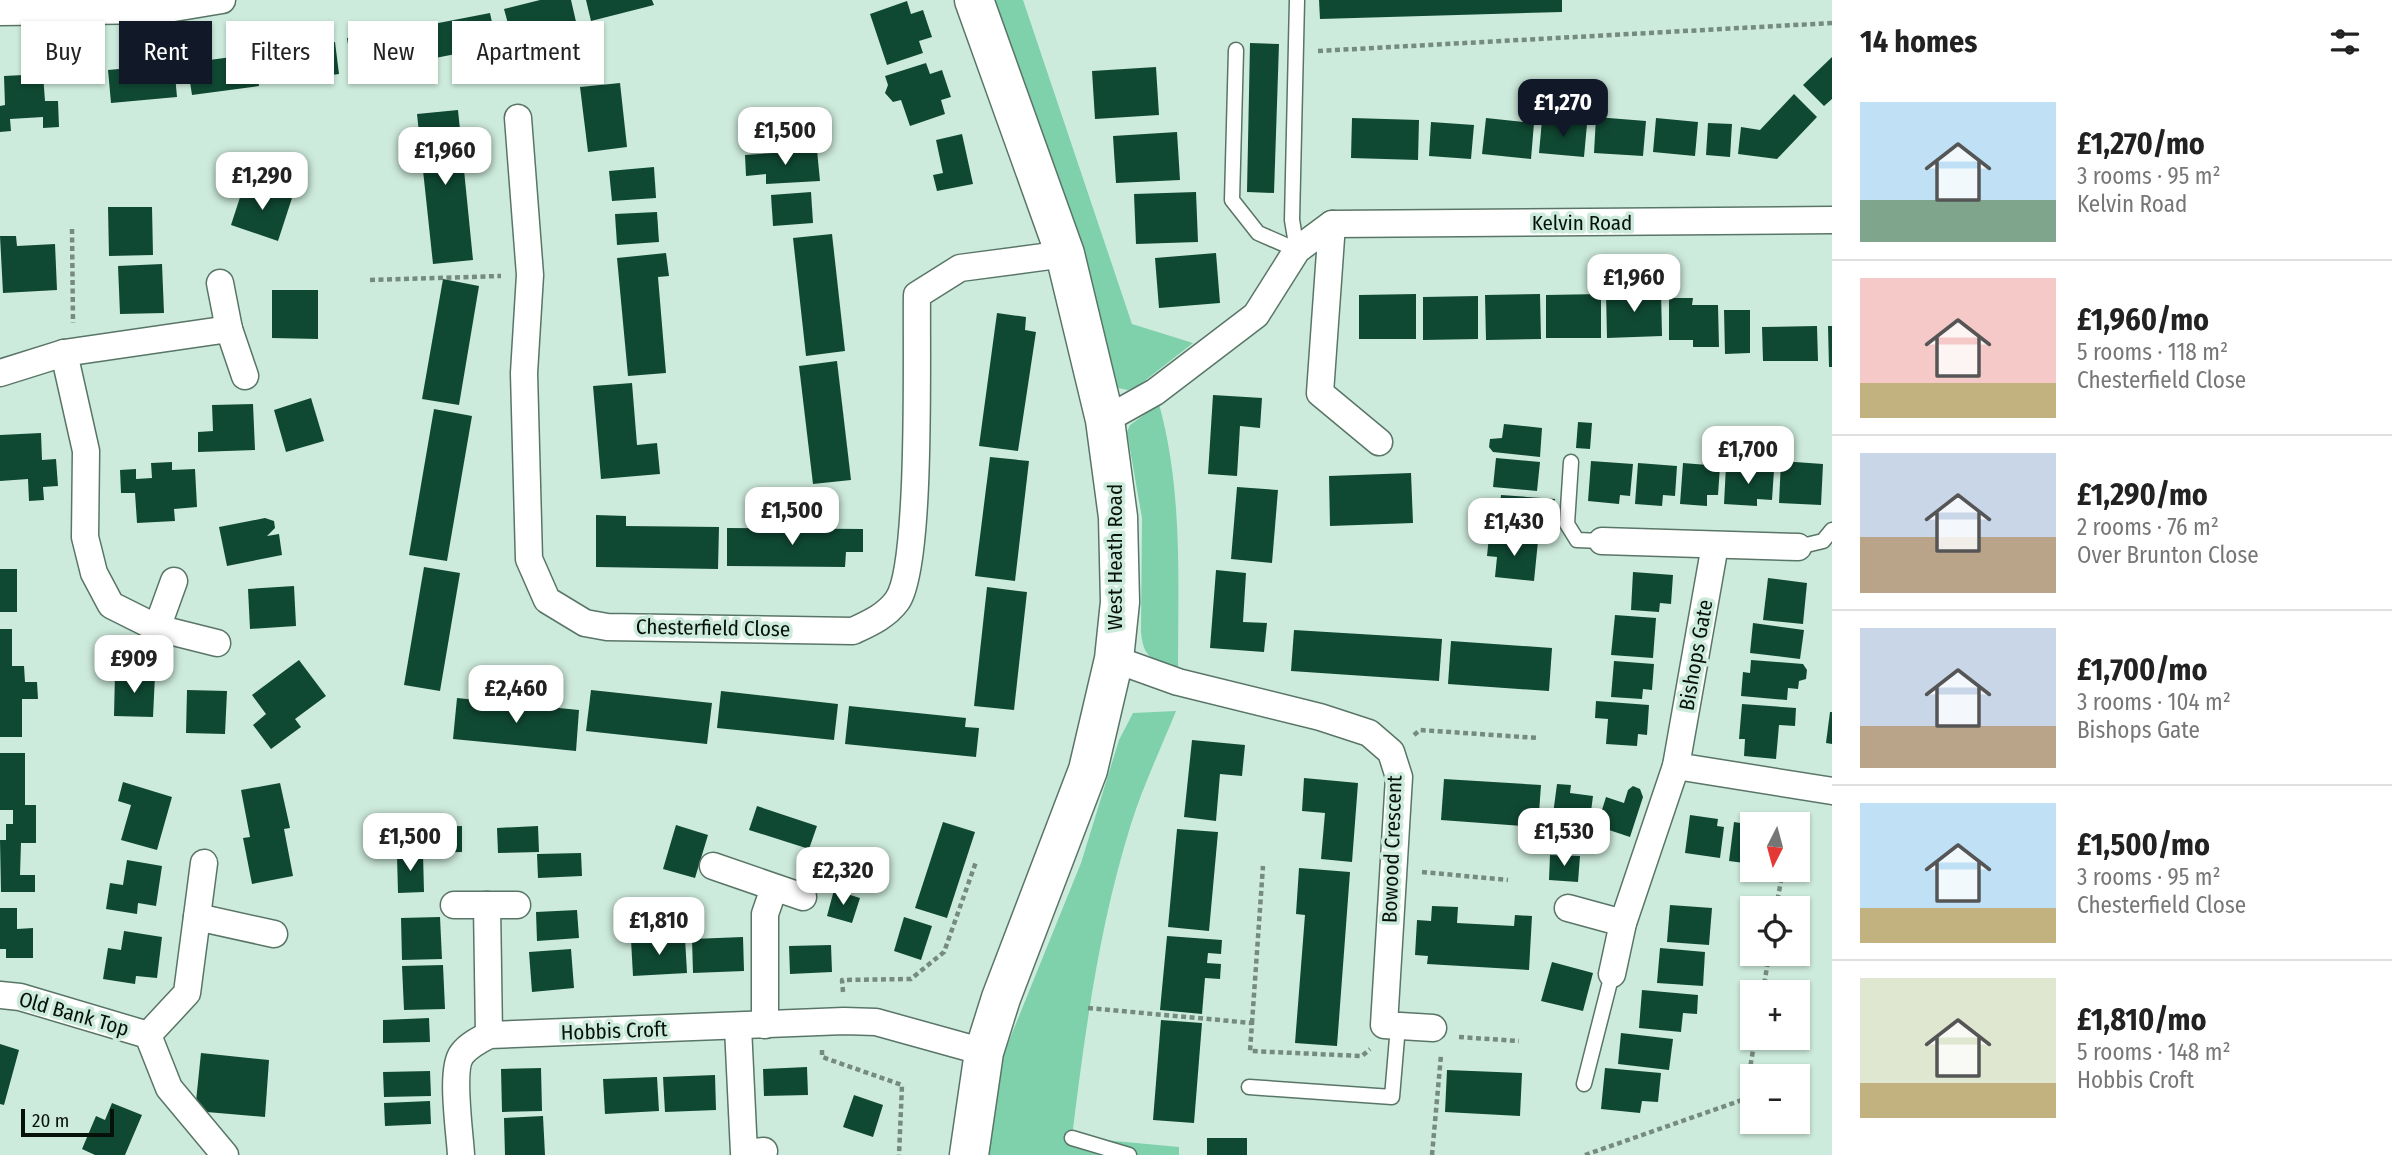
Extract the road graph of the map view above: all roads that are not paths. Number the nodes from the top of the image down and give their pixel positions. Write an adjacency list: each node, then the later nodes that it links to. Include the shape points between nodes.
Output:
1 (222, 0): 4 (street)
2 (974, 0): 11 (street, West Heath Road)
3 (1297, 0): 10 (lane, via 1292,220)
4 (162, 5): 5 (street)
5 (0, 12)
6 (1236, 50): 10 (lane, via 1232,200 1258,233)
7 (518, 118): 11 (street, Chesterfield Close, via 530,275 524,373 529,559 547,600 585,623 853,631 882,617 899,599 912,550 917,295 960,268)
8 (1832, 220): 9 (street, Kelvin Road)
9 (1332, 223): 10 (street); 18 (street, via 1320,393)
10 (1297, 250): 17 (street, via 1256,315 1155,392)
11 (1065, 254): 17 (street, West Heath Road)
12 (220, 283): 13 (street)
13 (229, 329): 14 (street); 16 (street)
14 (69, 352): 15 (street); 25 (street, via 86,451 85,537 93,573 111,605)
15 (0, 373)
16 (245, 376)
17 (1105, 420): 27 (street, West Heath Road, via 1118,517 1120,602)
18 (1379, 442)
19 (1571, 462): 21 (lane, via 1567,524 1577,540)
20 (1832, 530): 23 (lane, via 1823,541)
21 (1602, 541): 22 (street)
22 (1715, 545): 23 (street); 28 (street, Bishops Gate)
23 (1798, 547)
24 (174, 581): 25 (street)
25 (158, 628): 26 (street)
26 (217, 643)
27 (1114, 659): 44 (street, Bowood Crescent, via 1178,682 1369,733 1391,752 1399,778 1384,1025); 49 (street, West Heath Road, via 1088,770)
28 (1676, 765): 29 (street); 39 (street, Bishops Gate)
29 (1832, 791)
30 (204, 863): 38 (street, Old Bank Top)
31 (712, 866): 32 (street)
32 (774, 888): 33 (street); 43 (street, via 765,914)
33 (803, 897)
34 (454, 905): 35 (street)
35 (486, 905): 36 (street); 48 (street)
36 (517, 905)
37 (1568, 908): 39 (street)
38 (197, 917): 40 (street); 47 (street, Old Bank Top, via 187,993)
39 (1623, 923): 41 (street, Bishops Gate)
40 (275, 934)
41 (1612, 974): 50 (lane)
42 (0, 995): 47 (street, Old Bank Top)
43 (765, 1025): 45 (street, Hobbis Croft); 49 (street, Hobbis Croft, via 876,1022)
44 (1398, 1026): 46 (street); 51 (lane, via 1392,1097)
45 (738, 1027): 48 (street, Hobbis Croft); 54 (street, via 744,1153)
46 (1437, 1032)
47 (148, 1035): 53 (street, Old Bank Top, via 169,1088)
48 (489, 1035): 55 (street, via 459,1056)
49 (985, 1052): 56 (street, West Heath Road)
50 (1584, 1084)
51 (1249, 1087)
52 (1072, 1138): 57 (lane)
53 (211, 1150)
54 (764, 1151)
55 (461, 1155)
56 (969, 1155)
57 (1129, 1155)

